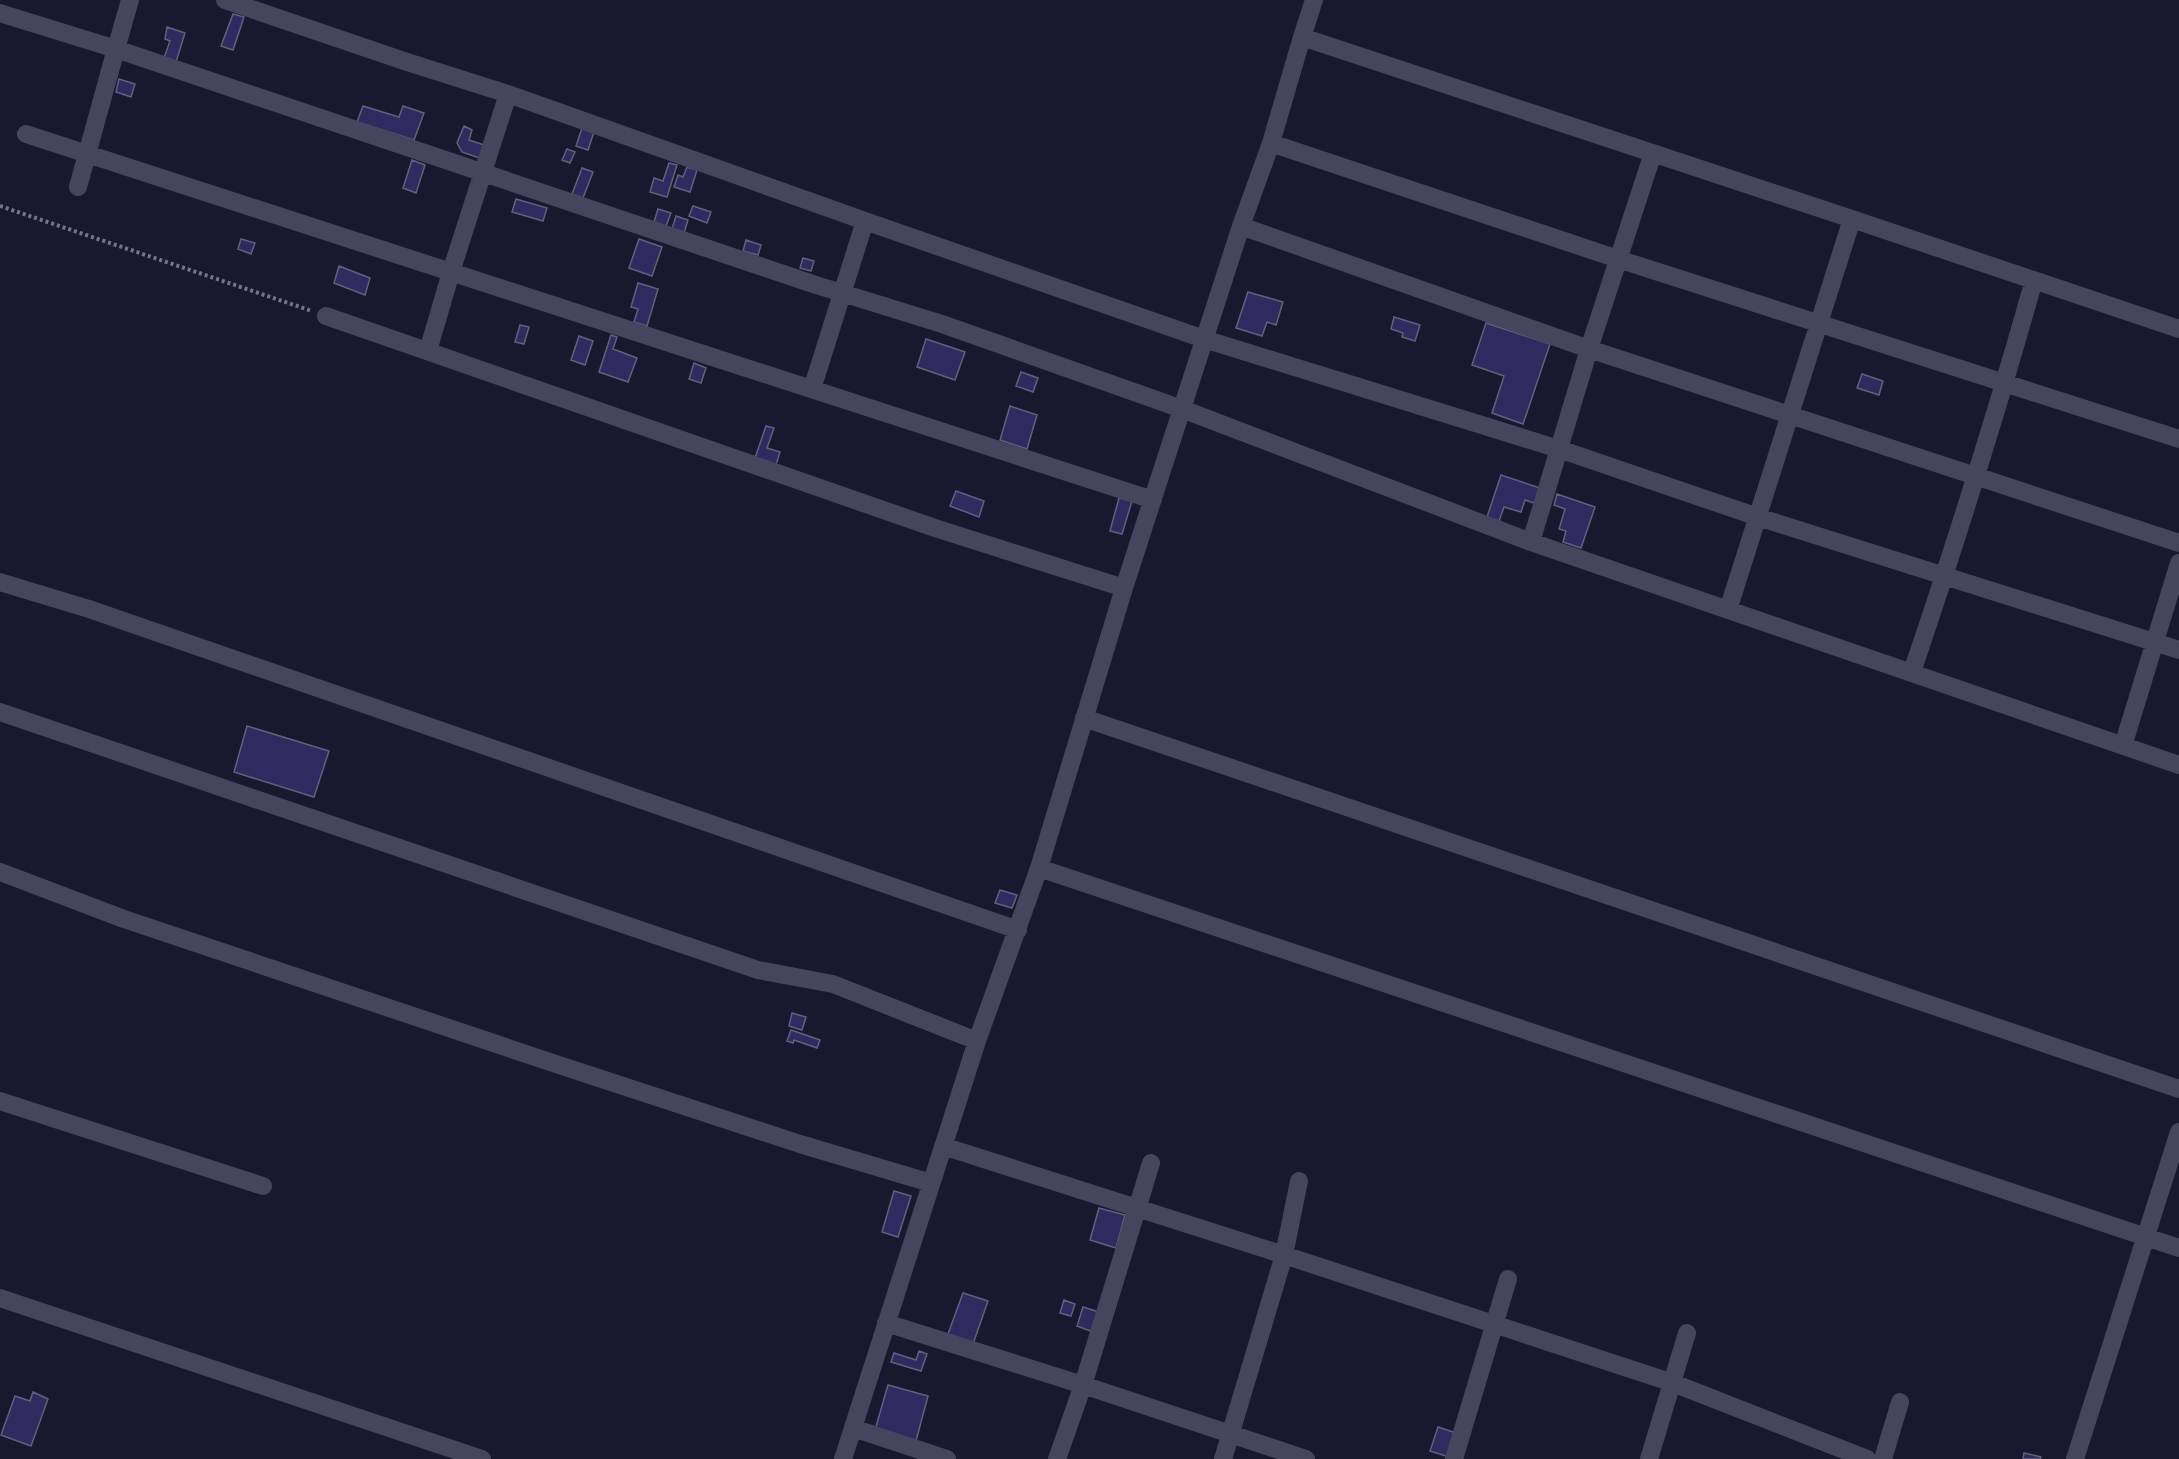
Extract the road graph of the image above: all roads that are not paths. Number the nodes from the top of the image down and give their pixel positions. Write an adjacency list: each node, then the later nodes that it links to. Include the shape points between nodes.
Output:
1 (130, 0): 6 (street)
2 (225, 0): 7 (street)
3 (1314, 0): 5 (street)
4 (0, 13): 6 (street)
5 (1302, 37): 9 (street); 10 (street)
6 (116, 50): 11 (street); 12 (street)
7 (508, 94): 12 (street); 15 (street)
8 (26, 134): 11 (street)
9 (1271, 143): 16 (street); 17 (street)
10 (1653, 153): 14 (street); 17 (street)
11 (88, 154): 13 (street); 18 (street)
12 (484, 172): 18 (street); 20 (street)
13 (78, 187)
14 (1852, 219): 19 (street); 22 (street)
15 (865, 221): 20 (street); 24 (street)
16 (1241, 226): 24 (street); 25 (street)
17 (1618, 259): 22 (street); 25 (street)
18 (451, 272): 26 (street); 28 (street)
19 (2034, 280): 23 (street); 27 (street)
20 (842, 292): 28 (street); 29 (street)
21 (326, 316): 26 (street)
22 (1819, 323): 27 (street); 30 (street)
23 (2179, 329)
24 (1204, 339): 29 (street); 32 (street)
25 (1589, 349): 30 (street); 32 (street)
26 (428, 351): 41 (street, via 935,528)
27 (2005, 384): 31 (street); 33 (street)
28 (812, 389): 34 (street)
29 (1182, 409): 34 (street); 36 (street)
30 (1790, 414): 33 (street); 35 (street)
31 (2179, 440)
32 (1559, 449): 35 (street); 36 (street)
33 (1976, 476): 37 (street); 39 (street)
34 (1153, 501): 41 (street)
35 (1758, 517): 39 (street); 42 (street)
36 (1531, 542): 42 (street)
37 (2179, 543)
38 (2179, 562): 43 (street)
39 (1945, 576): 43 (street); 45 (street)
40 (0, 582): 52 (street, via 89,609)
41 (1124, 588): 47 (street)
42 (1728, 610): 45 (street)
43 (2154, 643): 44 (street); 48 (street)
44 (2179, 650)
45 (1912, 672): 48 (street)
46 (0, 712): 53 (street, via 758,970 833,984)
47 (1084, 718): 50 (street); 54 (street)
48 (2122, 746): 49 (street)
49 (2179, 765)
50 (1039, 868): 52 (street); 63 (street)
51 (0, 872): 60 (street, via 124,919 545,1060)
52 (1018, 930): 53 (street)
53 (977, 1041): 57 (street)
54 (2179, 1089)
55 (0, 1101): 61 (street)
56 (2179, 1132): 63 (street)
57 (943, 1146): 60 (street); 62 (street)
58 (1151, 1163): 62 (street)
59 (1299, 1181): 65 (street)
60 (931, 1183): 68 (street)
61 (263, 1186)
62 (1137, 1208): 65 (street); 72 (street)
63 (2145, 1237): 64 (street); 86 (street)
64 (2179, 1248)
65 (1284, 1255): 69 (street); 75 (street)
66 (1508, 1279): 69 (street)
67 (0, 1298): 76 (street)
68 (886, 1323): 72 (street); 74 (street)
69 (1495, 1324): 71 (street); 82 (street)
70 (1687, 1333): 71 (street)
71 (1673, 1383): 83 (street); 84 (street)
72 (1083, 1385): 75 (street); 79 (street)
73 (1900, 1402): 85 (street)
74 (853, 1428): 77 (street); 78 (street)
75 (1230, 1434): 80 (street); 81 (street)
76 (482, 1459)
77 (843, 1459)
78 (947, 1459)
79 (1058, 1459)
80 (1223, 1459)
81 (1306, 1459)
82 (1454, 1459)
83 (1649, 1459)
84 (1867, 1459)
85 (1883, 1459)
86 (2075, 1459)

